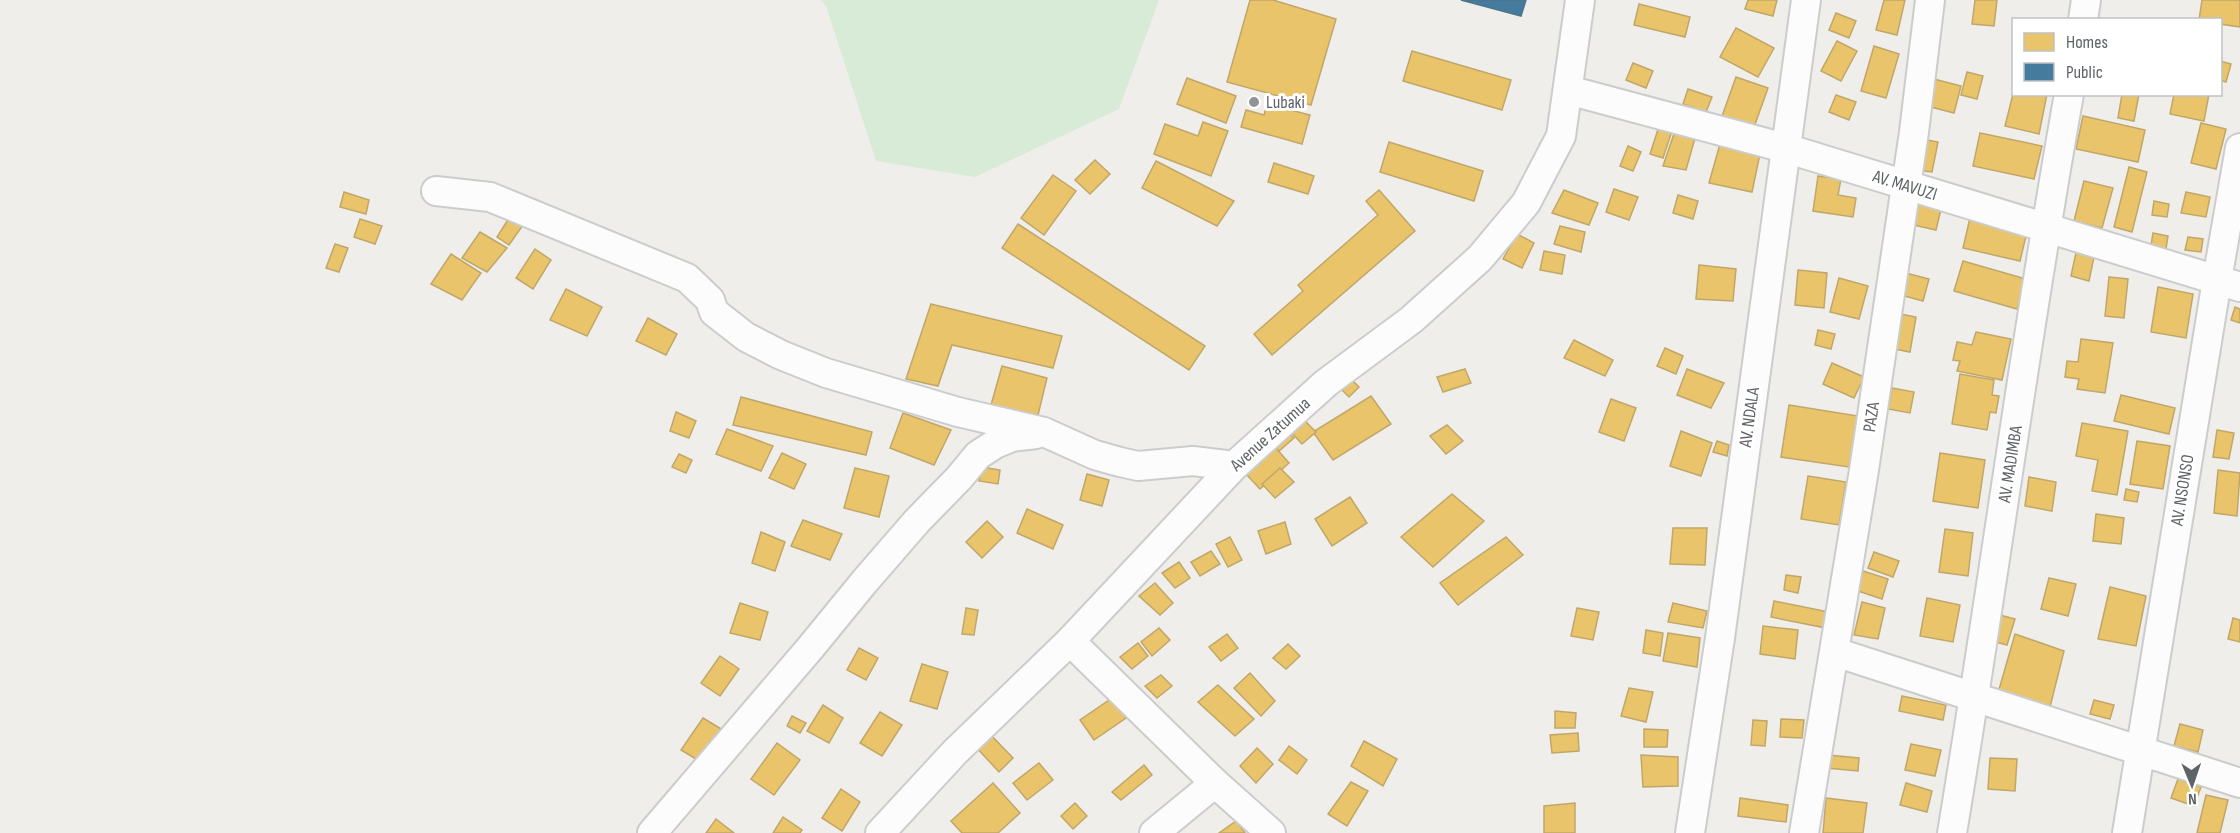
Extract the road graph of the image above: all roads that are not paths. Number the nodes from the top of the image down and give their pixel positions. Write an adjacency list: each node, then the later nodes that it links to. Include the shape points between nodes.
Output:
1 (1580, 0): 6 (street, Avenue Zatumua)
2 (1806, 0): 8 (street, AV. NDALA)
3 (1930, 0): 10 (street, PAZA)
4 (2086, 0): 5 (street)
5 (2083, 18)
6 (1568, 90): 8 (street, AV. MAVUZI); 15 (street, Avenue Zatumua, via 1561,136 1526,203 1480,258 1411,320 1326,383)
7 (2069, 96): 12 (street, AV. MADIMBA)
8 (1785, 148): 10 (street, AV. MAVUZI); 26 (street, AV. NDALA)
9 (2240, 148): 13 (street, AV. NSONSO)
10 (1905, 186): 12 (street, AV. MAVUZI); 17 (street, PAZA)
11 (436, 191): 14 (street, via 490,198 687,278 710,300 721,319 746,337 808,366 871,388)
12 (2045, 227): 13 (street, AV. MAVUZI); 18 (street, AV. MADIMBA)
13 (2228, 284): 19 (street, AV. NSONSO)
14 (1044, 432): 15 (street, via 1095,455 1138,466 1193,461); 22 (street, via 1012,437 978,455 865,581)
15 (1234, 466): 16 (street, Avenue Zatumua)
16 (1070, 641): 20 (street); 23 (street, Avenue Zatumua, via 955,752)
17 (1835, 652): 18 (street); 27 (street, PAZA)
18 (1975, 697): 19 (street); 28 (street, AV. MADIMBA)
19 (2140, 750): 21 (street); 29 (street, AV. NSONSO)
20 (1215, 783): 24 (street); 25 (street)
21 (2240, 783)
22 (652, 833)
23 (880, 833)
24 (1154, 833)
25 (1271, 833)
26 (1690, 833)
27 (1804, 833)
28 (1953, 833)
29 (2127, 833)

